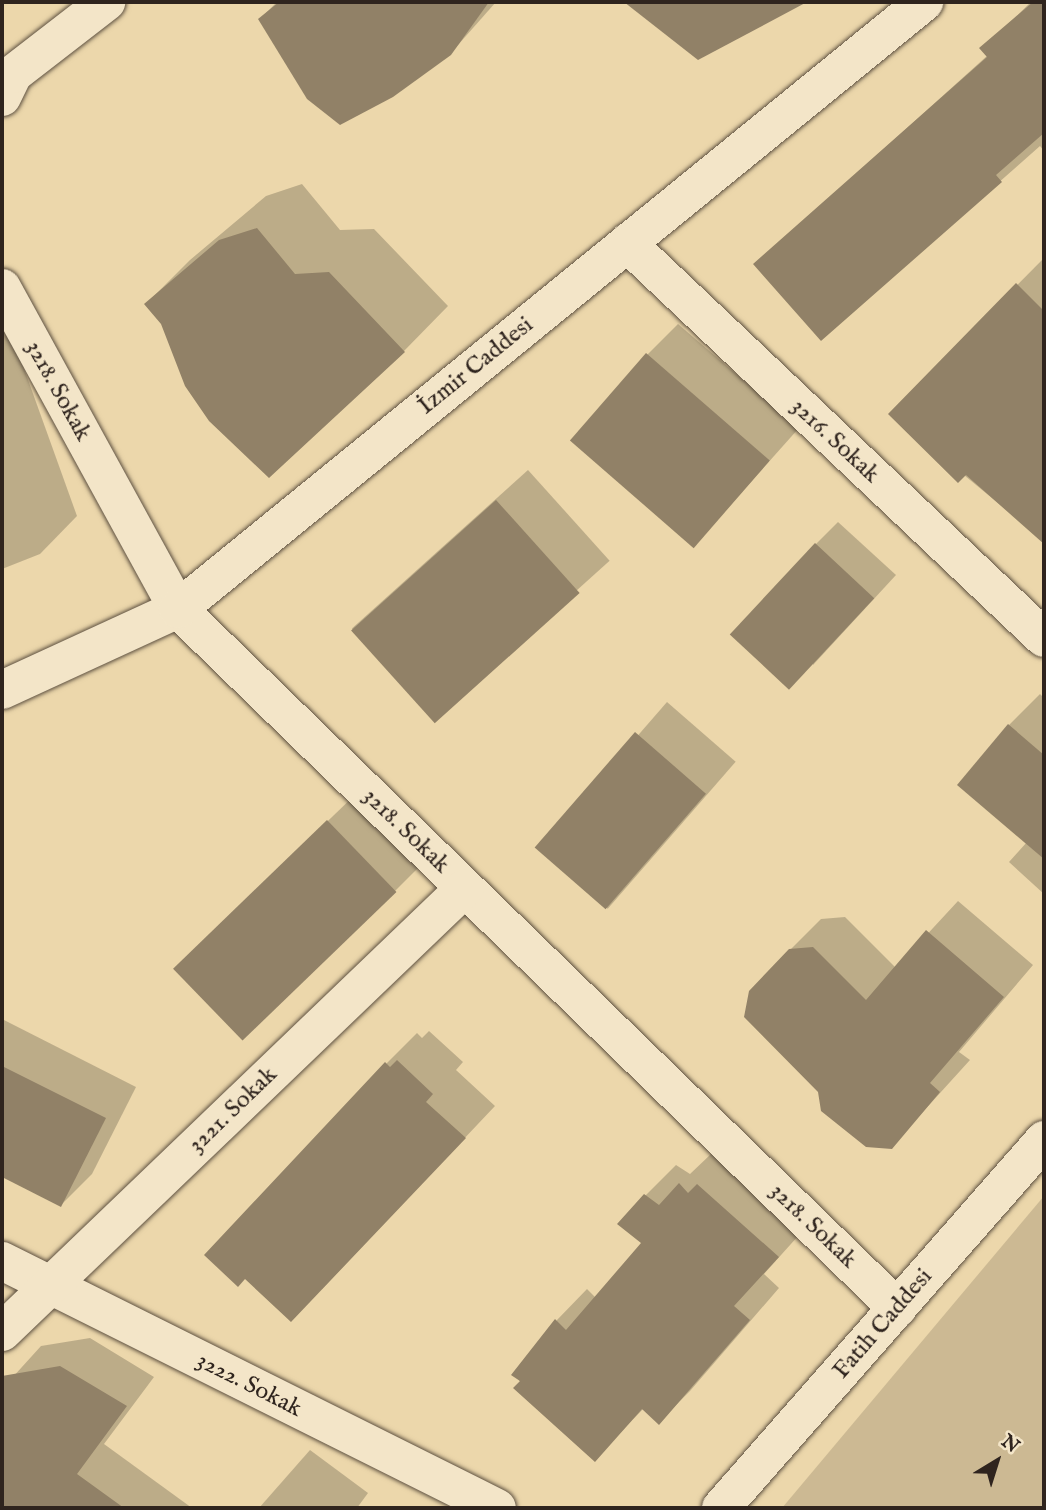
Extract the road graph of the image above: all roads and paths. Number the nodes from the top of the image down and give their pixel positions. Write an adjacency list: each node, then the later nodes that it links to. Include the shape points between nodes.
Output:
1 (106, 2): 3 (street, via 13,74)
2 (924, 2): 4 (street, İzmir Caddesi)
3 (2, 97)
4 (626, 243): 6 (street, İzmir Caddesi); 7 (street, 3216. Sokak)
5 (2, 288): 6 (street, 3218. Sokak)
6 (178, 609): 8 (street, İzmir Caddesi); 9 (street, 3218. Sokak)
7 (1044, 638)
8 (2, 690)
9 (465, 888): 12 (street, 3221. Sokak); 13 (street, 3218. Sokak)
10 (1044, 1140): 13 (street, Fatih Caddesi)
11 (2, 1261): 12 (street, 3222. Sokak)
12 (50, 1285): 14 (street, 3221. Sokak); 15 (street, 3222. Sokak)
13 (897, 1308): 16 (street, Fatih Caddesi)
14 (2, 1332)
15 (497, 1508)
16 (721, 1508)

